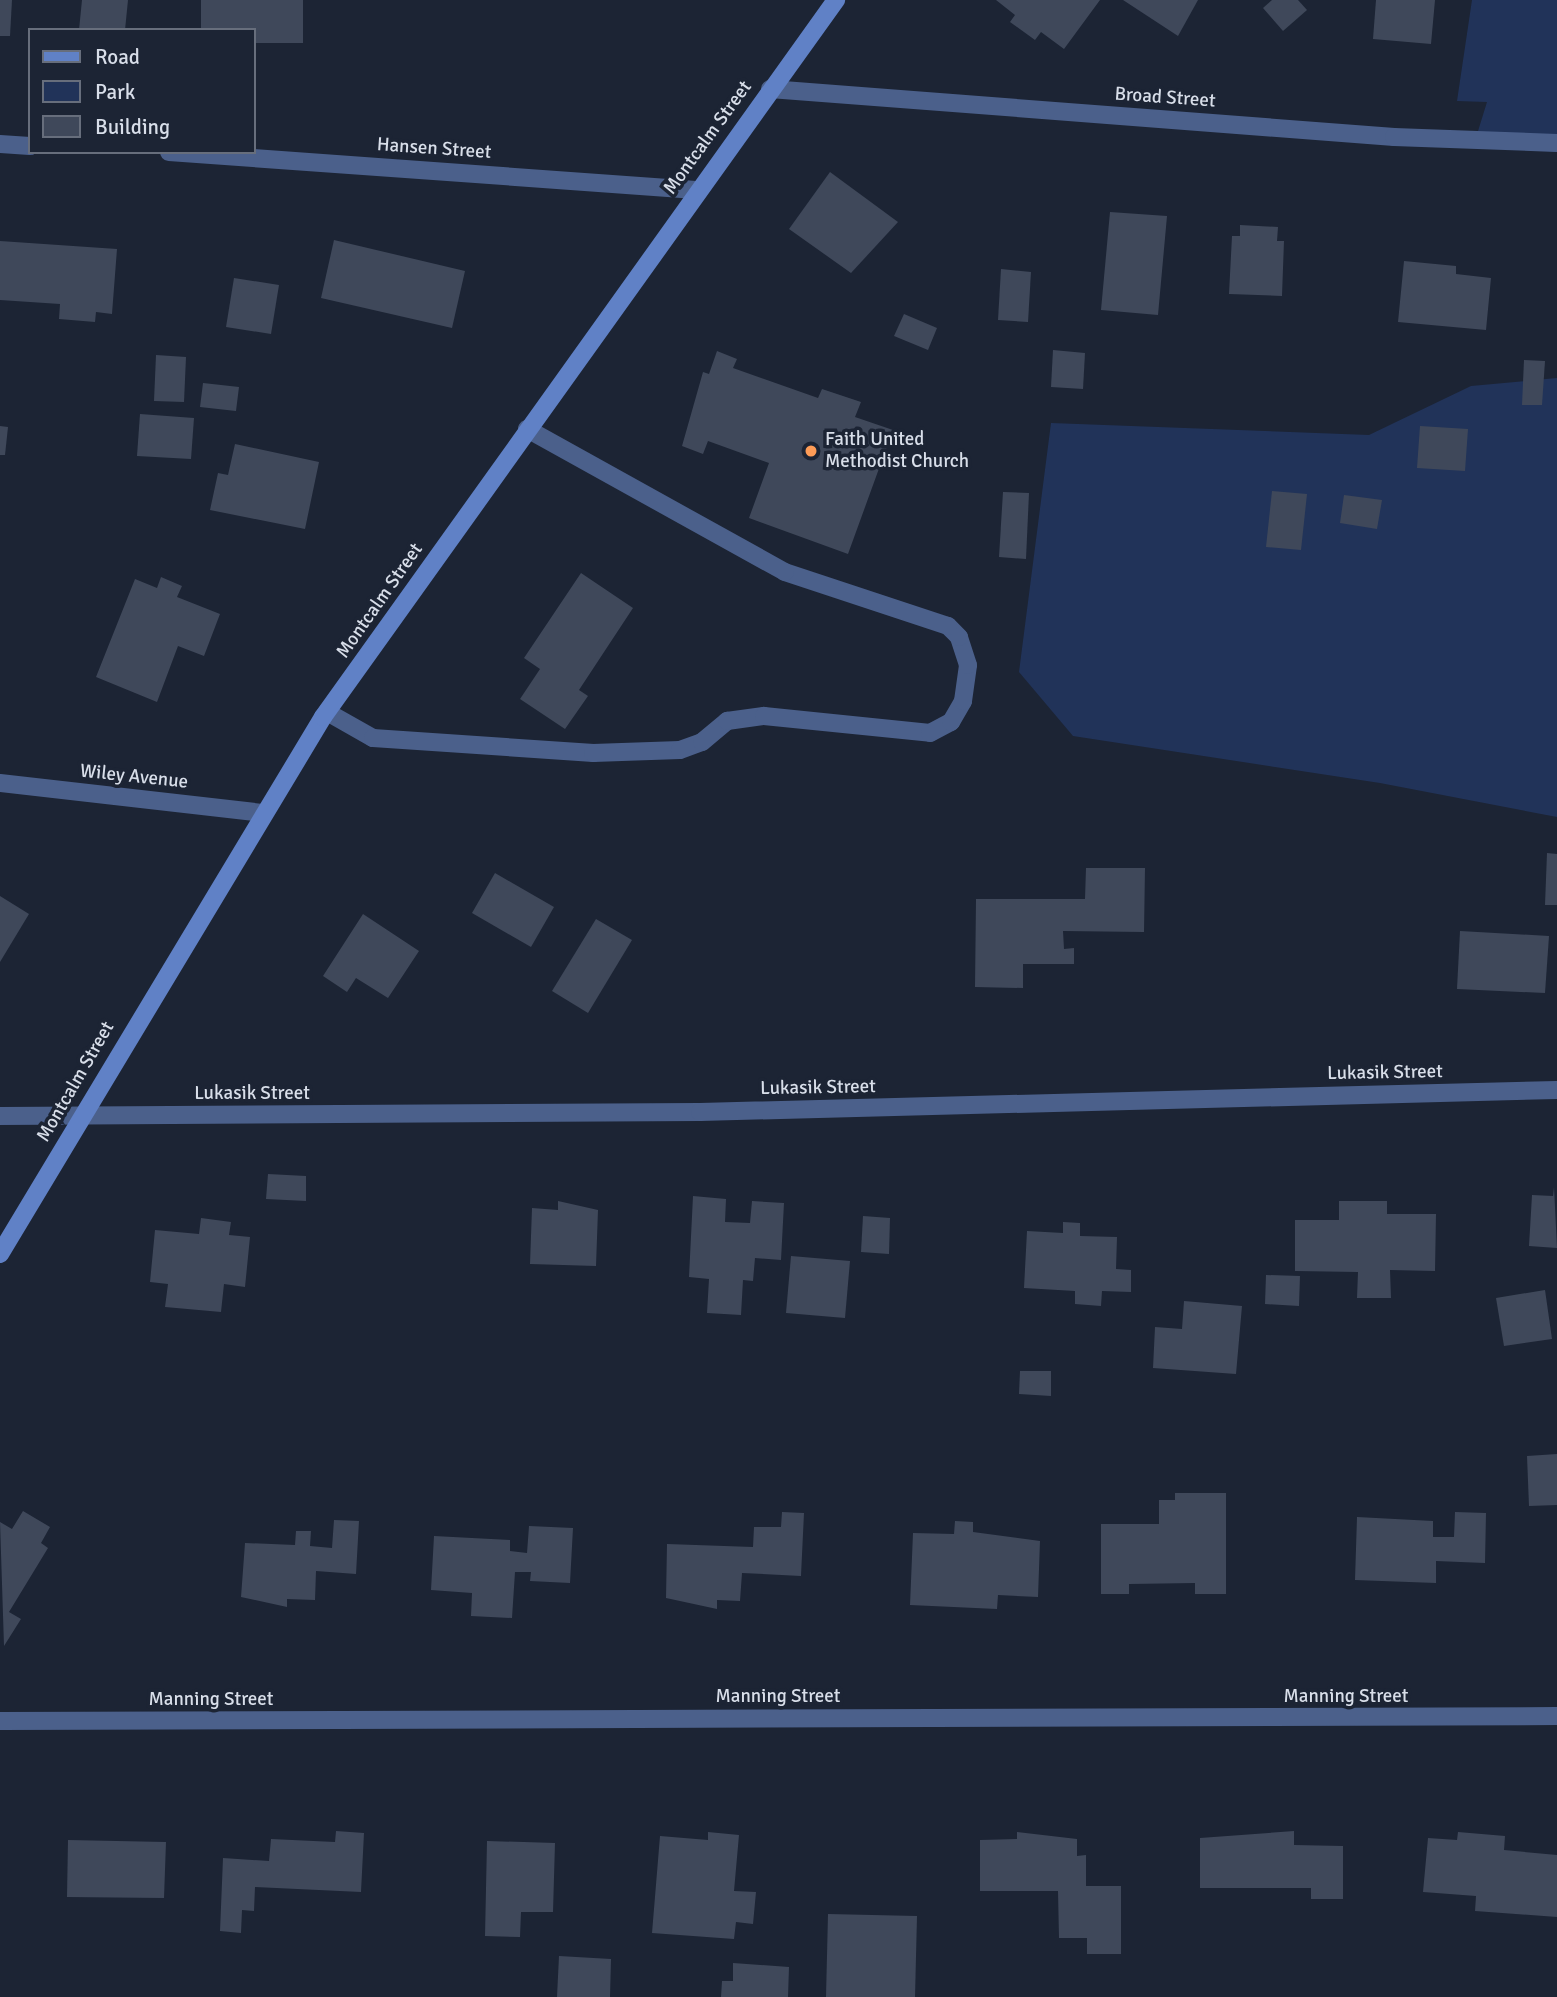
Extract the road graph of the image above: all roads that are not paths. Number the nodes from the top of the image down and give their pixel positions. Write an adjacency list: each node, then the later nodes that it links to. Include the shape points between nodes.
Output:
1 (835, 0): 2 (main road, Montcalm Street)
2 (770, 89): 3 (street, Broad Street, via 1394,137); 7 (main road, Montcalm Street)
3 (1557, 143)
4 (0, 144): 5 (street)
5 (28, 146)
6 (197, 154): 7 (street, Hansen Street)
7 (696, 190): 8 (main road, Montcalm Street)
8 (527, 429): 9 (main road, Montcalm Street); 9 (street, via 785,572 947,626 959,637 968,665 963,701 951,722 930,733 764,716 727,721 702,742 680,750 593,753 373,738)
9 (327, 712): 11 (main road, Montcalm Street)
10 (0, 783): 11 (street, Wiley Avenue)
11 (264, 813): 14 (main road, Montcalm Street)
12 (1557, 1090): 14 (street, Lukasik Street, via 699,1112)
13 (0, 1116): 14 (street, Lukasik Street)
14 (80, 1116): 15 (main road, Montcalm Street)
15 (0, 1254)
16 (1557, 1716): 17 (street, Manning Street)
17 (0, 1721)

